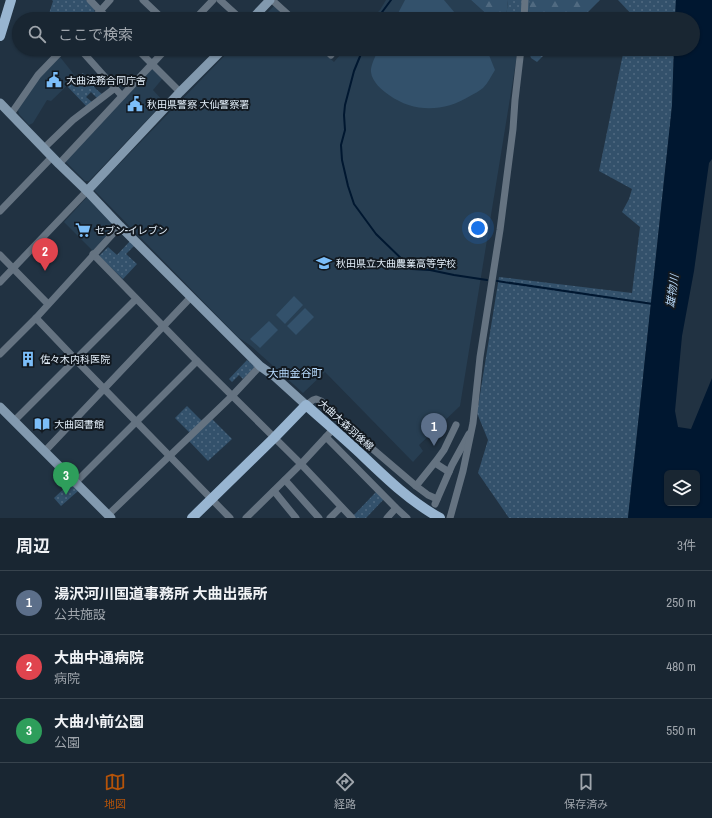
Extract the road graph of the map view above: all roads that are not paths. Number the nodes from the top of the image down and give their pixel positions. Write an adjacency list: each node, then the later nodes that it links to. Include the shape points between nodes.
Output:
1 (11, 0): 16 (main road)
2 (90, 0): 9 (street)
3 (110, 0): 9 (street)
4 (143, 0): 10 (street)
5 (213, 0): 11 (street)
6 (220, 0): 12 (street)
7 (271, 0): 13 (street); 14 (street)
8 (525, 0): 15 (street)
9 (100, 12)
10 (156, 12)
11 (202, 12)
12 (233, 12)
13 (259, 12)
14 (285, 12)
15 (524, 12)
16 (0, 36)
17 (56, 56): 28 (street, via 38,75)
18 (86, 56): 24 (street)
19 (144, 56): 23 (street)
20 (159, 56): 23 (street)
21 (216, 56): 25 (street)
22 (520, 56): 55 (street, via 500,230 480,357)
23 (152, 64): 25 (street); 26 (street)
24 (116, 88): 26 (street); 29 (street, via 73,120)
25 (180, 92): 32 (street)
26 (122, 96): 31 (street)
27 (0, 103): 28 (street)
28 (11, 114): 29 (street)
29 (44, 148): 30 (street)
30 (52, 157): 31 (street); 33 (street)
31 (59, 164): 32 (street)
32 (87, 191): 34 (street); 37 (street)
33 (0, 211)
34 (120, 226): 35 (street); 39 (street)
35 (93, 254): 40 (street); 41 (street)
36 (0, 255): 37 (street)
37 (13, 269): 38 (street); 41 (street)
38 (0, 282)
39 (191, 297): 43 (street); 47 (street)
40 (136, 299): 43 (street); 45 (street)
41 (48, 304): 42 (street)
42 (36, 318): 44 (street); 45 (street)
43 (163, 326): 46 (street); 48 (street)
44 (0, 354)
45 (76, 360): 48 (street); 52 (street)
46 (197, 361): 49 (street); 53 (street)
47 (260, 366): 49 (street); 50 (street)
48 (104, 388): 53 (street); 59 (street)
49 (232, 396): 57 (street); 60 (street)
50 (306, 405): 56 (main road, 大曲大森羽後線); 57 (main road, 大曲大森羽後線); 66 (street, via 316,399 321,401 341,422)
51 (0, 406): 52 (street)
52 (14, 421): 59 (street)
53 (136, 421): 60 (street); 65 (street)
54 (456, 425): 61 (street)
55 (472, 428): 63 (street); 82 (street)
56 (333, 429): 58 (street); 81 (main road, 大曲大森羽後線, via 399,489)
57 (274, 438): 62 (street); 68 (main road, 大曲大森羽後線)
58 (326, 438): 62 (street); 70 (street)
59 (44, 451): 65 (street)
60 (170, 456): 68 (street); 71 (street)
61 (435, 463): 63 (street); 66 (street)
62 (301, 464): 64 (street); 69 (street)
63 (449, 472): 66 (street, via 436,502)
64 (285, 480): 67 (street); 76 (street)
65 (76, 482): 71 (street)
66 (416, 486)
67 (274, 491): 74 (street); 75 (street)
68 (211, 499): 72 (main road, 大曲大森羽後線); 73 (street)
69 (341, 507): 77 (street); 78 (street)
70 (396, 508): 79 (street); 80 (street)
71 (110, 516)
72 (192, 518)
73 (230, 518)
74 (246, 518)
75 (296, 518)
76 (319, 518)
77 (330, 518)
78 (352, 518)
79 (386, 518)
80 (407, 518)
81 (440, 518)
82 (450, 518)

